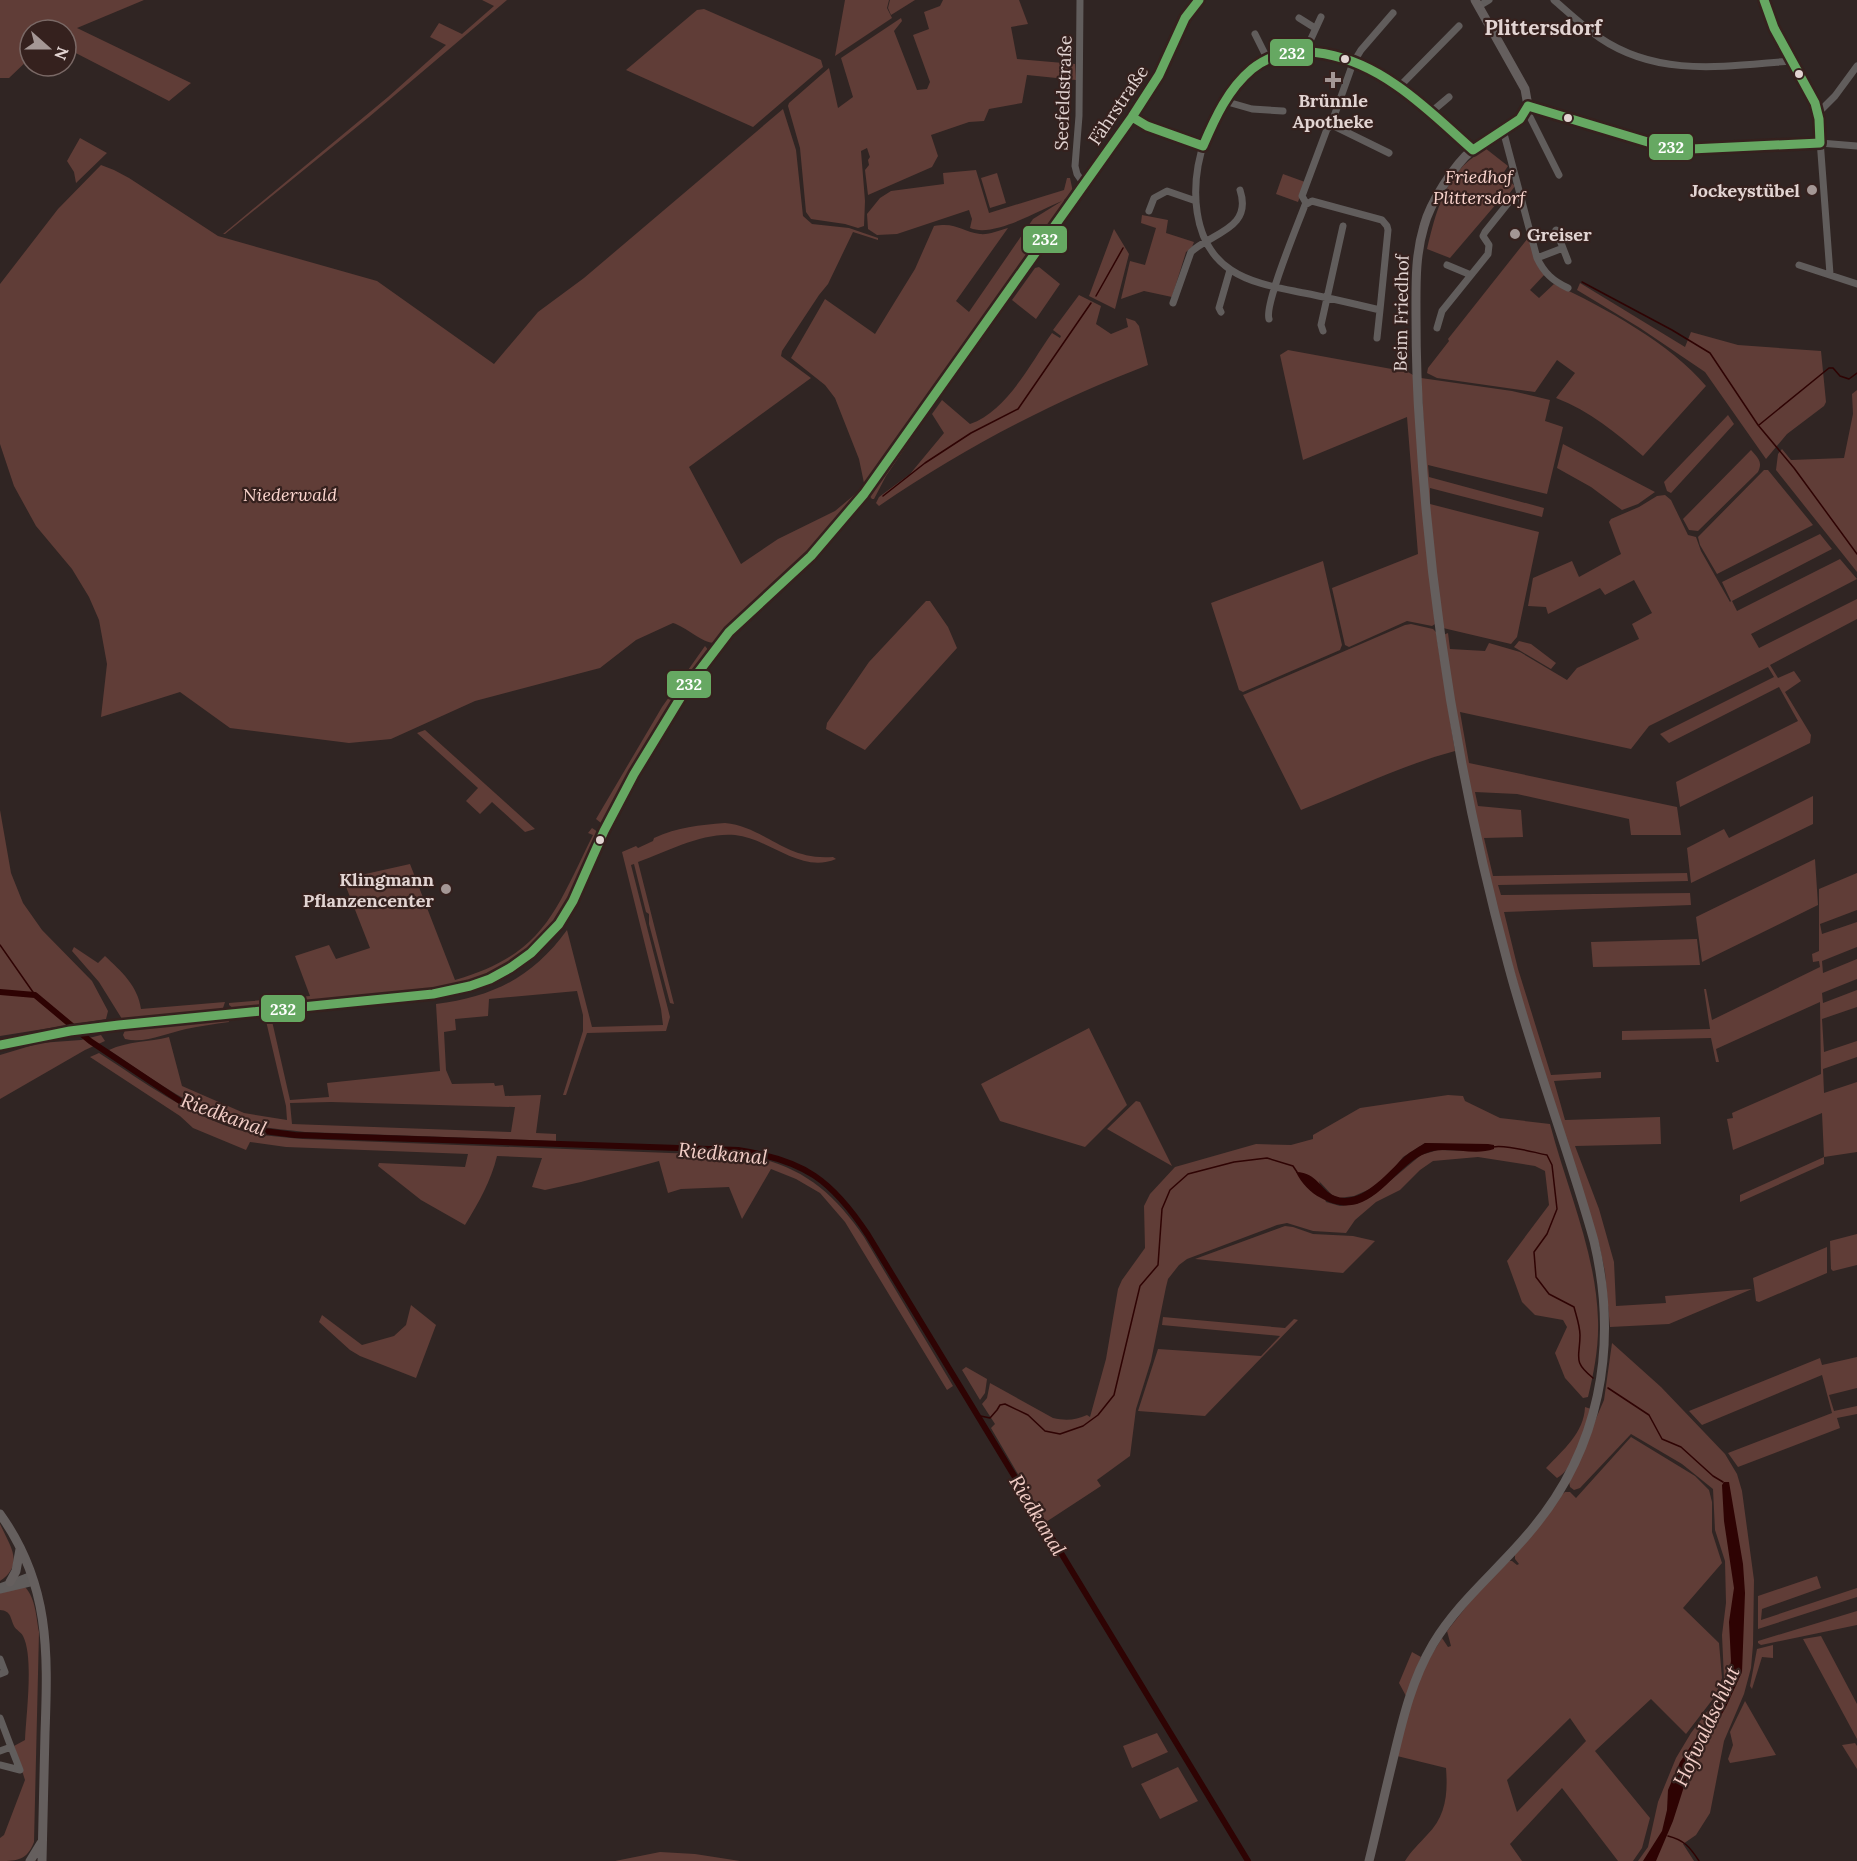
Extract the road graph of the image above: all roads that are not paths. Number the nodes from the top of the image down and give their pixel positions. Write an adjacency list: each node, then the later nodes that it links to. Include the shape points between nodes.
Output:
1 (1080, 0): 34 (street, Seefeldstraße, via 1075,166)
2 (1200, 0): 25 (main road, Fährstraße, via 1185,18 1159,75)
3 (1489, 0): 6 (street)
4 (1554, 0): 15 (street, via 1599,38 1649,60 1700,68)
5 (1764, 0): 15 (street)
6 (1477, 3): 21 (main road, via 1525,89)
7 (1393, 14): 16 (street)
8 (1321, 17): 11 (street)
9 (1299, 18): 11 (street)
10 (1459, 26): 18 (street)
11 (1315, 28): 13 (street)
12 (1255, 34): 14 (street)
13 (1308, 51): 14 (street, via 1284,52); 16 (street)
14 (1267, 58): 20 (street, via 1247,72)
15 (1791, 61): 24 (street)
16 (1353, 63): 18 (street); 26 (street)
17 (1857, 66): 24 (street)
18 (1399, 87): 23 (street)
19 (1449, 97): 23 (street)
20 (1224, 101): 22 (street, via 1252,110); 29 (street)
21 (1528, 108): 27 (main road, Beim Friedhof); 28 (street, via 1661,146 1691,149); 33 (street)
22 (1283, 111)
23 (1431, 113): 31 (street)
24 (1818, 113): 28 (street)
25 (1132, 117): 29 (street); 34 (main road, Fährstraße)
26 (1333, 124): 32 (street); 38 (street, via 1327,129 1302,196)
27 (1503, 130): 31 (main road, Beim Friedhof); 36 (street)
28 (1820, 143): 30 (street); 49 (street)
29 (1203, 146): 37 (street)
30 (1857, 146)
31 (1473, 150): 77 (main road, Beim Friedhof, via 1436,199 1417,254 1417,386 1433,585 1487,881 1514,985 1602,1273 1605,1344 1596,1406 1563,1486 1530,1533 1453,1615 1422,1666 1401,1726)
32 (1389, 153)
33 (1559, 175)
34 (1084, 184): 62 (main road, Fährstraße, via 864,494 811,556 729,632 687,687 650,745 604,831 573,901 559,924 531,953 490,979 433,994 70,1031)
35 (1240, 190): 42 (street, via 1240,215 1227,231)
36 (1520, 195): 44 (street); 50 (street, via 1513,197 1485,232 1488,254)
37 (1196, 201): 39 (street, via 1167,191 1154,198); 42 (street, via 1201,233)
38 (1306, 203): 52 (street); 56 (street, via 1312,201 1385,222 1388,230)
39 (1149, 211)
40 (1343, 226): 54 (street)
41 (1556, 230): 43 (street)
42 (1207, 242): 48 (street); 55 (street, via 1191,252)
43 (1563, 248): 44 (street); 45 (street)
44 (1536, 258): 53 (street, via 1552,279)
45 (1568, 261)
46 (1799, 265): 49 (street)
47 (1447, 266): 50 (street)
48 (1230, 270): 52 (street); 57 (street)
49 (1830, 274): 51 (street)
50 (1471, 275): 59 (street, via 1442,311)
51 (1857, 284)
52 (1276, 286): 54 (street); 58 (street, via 1267,313)
53 (1568, 288)
54 (1326, 297): 56 (street); 60 (street)
55 (1173, 303)
56 (1380, 310): 61 (street)
57 (1221, 312)
58 (1269, 319)
59 (1437, 328)
60 (1323, 331)
61 (1377, 338)
62 (0, 1045)
63 (0, 1514): 64 (main road)
64 (20, 1547): 65 (main road); 66 (main road)
65 (33, 1579): 66 (street); 67 (street); 74 (main road, via 47,1647)
66 (10, 1582): 67 (street)
67 (0, 1589)
68 (0, 1659): 69 (street, via 5,1672)
69 (0, 1674)
70 (0, 1718): 71 (street)
71 (11, 1747): 72 (street); 73 (street, via 20,1770)
72 (0, 1751)
73 (0, 1765)
74 (42, 1841): 75 (main road); 76 (main road)
75 (30, 1861)
76 (42, 1861)
77 (1369, 1861)

